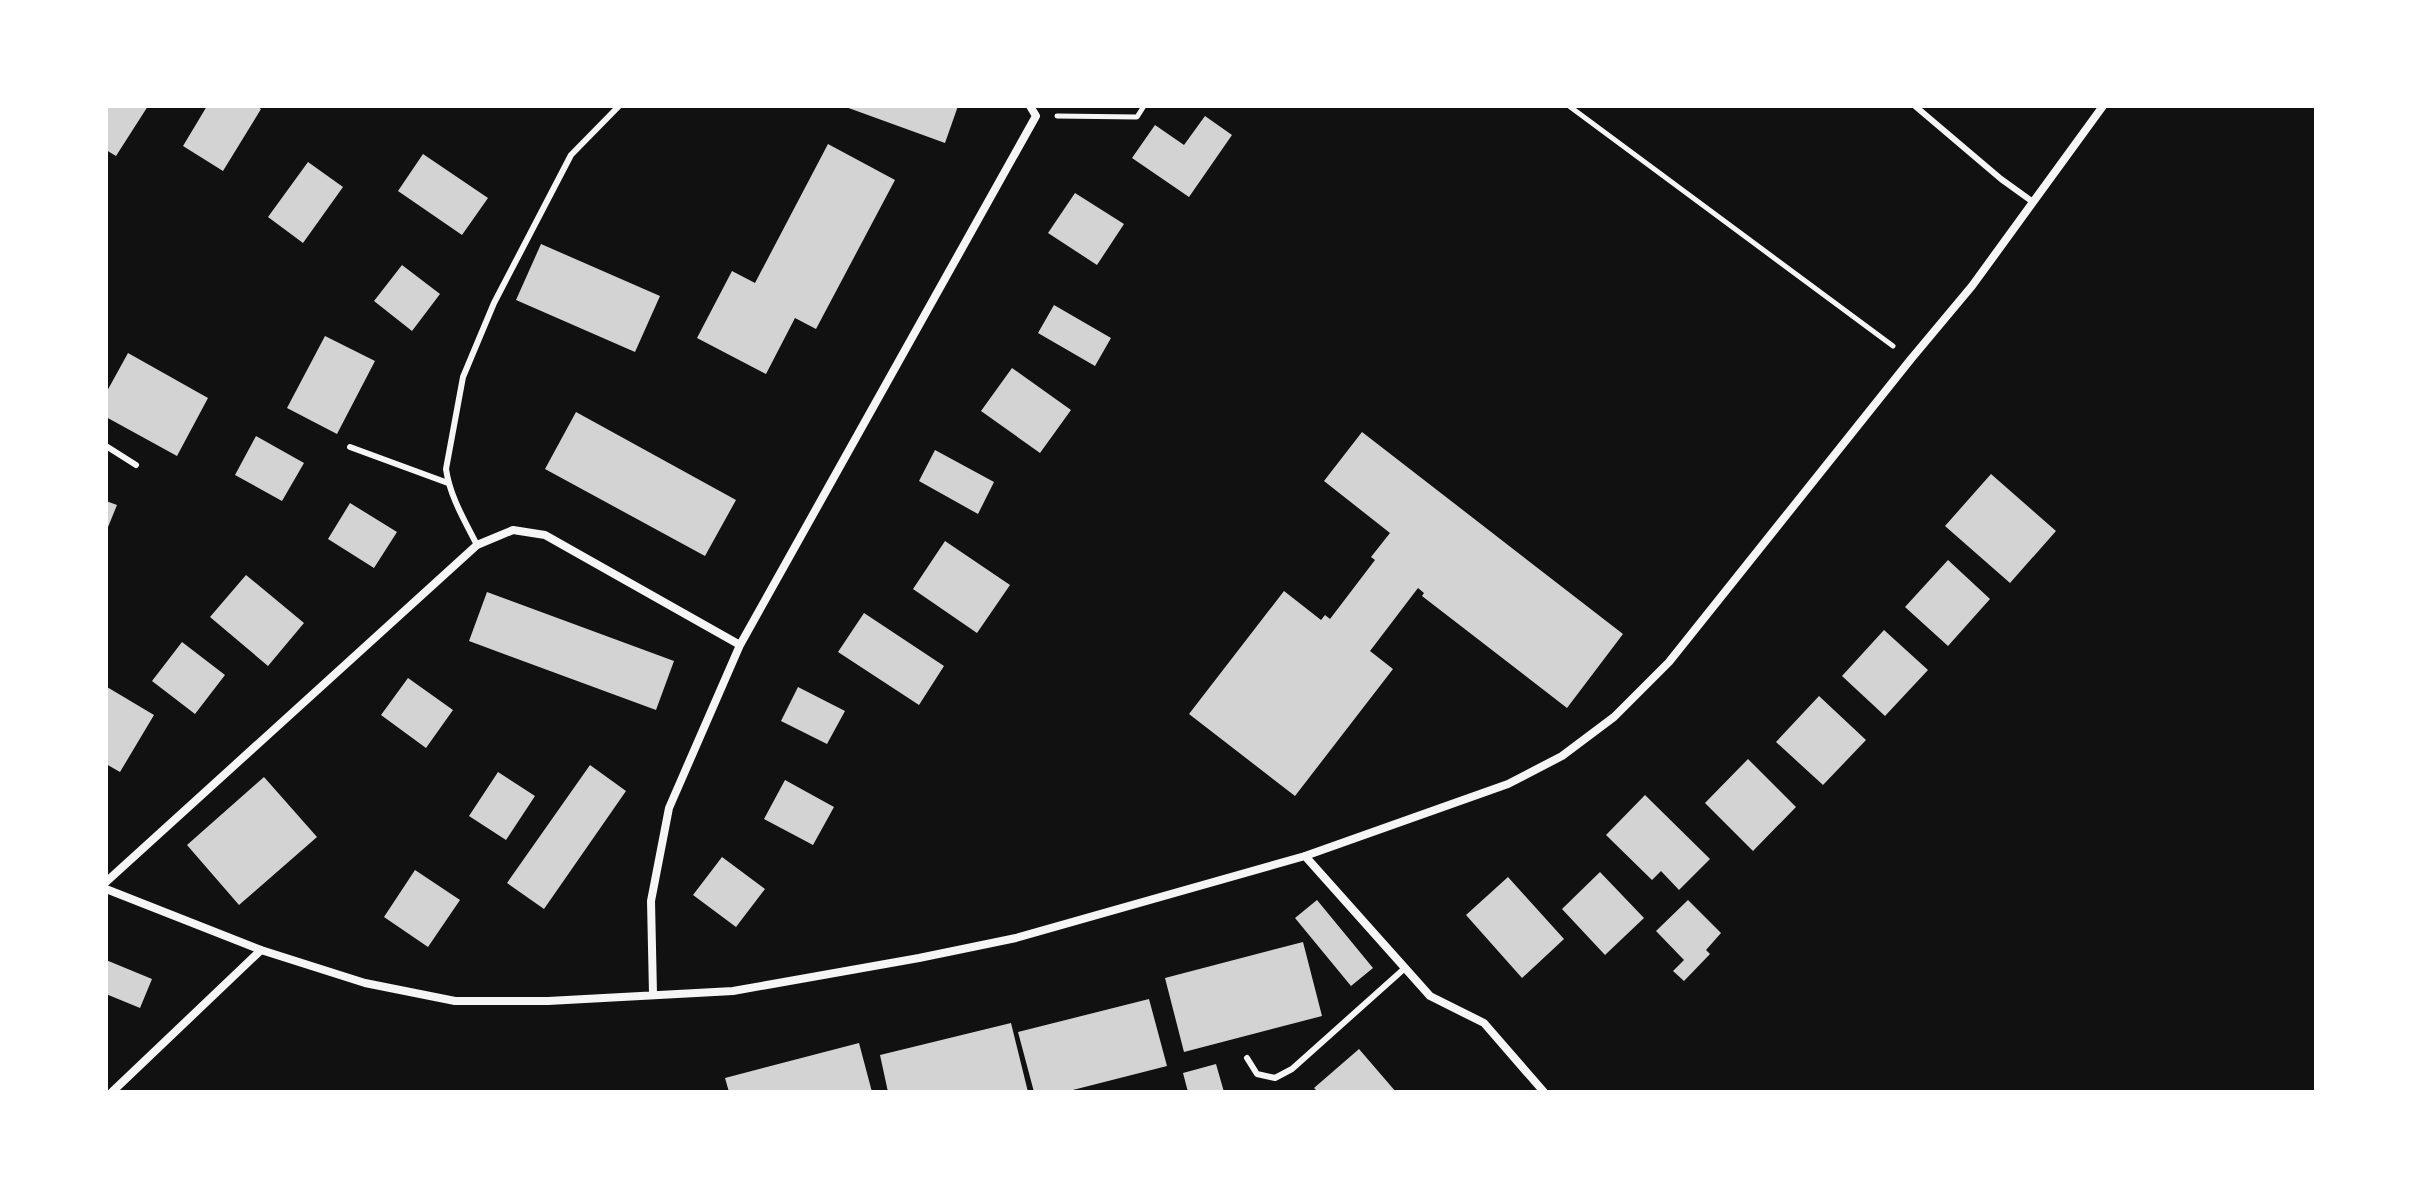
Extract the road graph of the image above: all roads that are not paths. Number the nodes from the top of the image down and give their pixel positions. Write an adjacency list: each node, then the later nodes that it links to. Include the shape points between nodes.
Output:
1 (619, 106): 9 (lane, via 571,155 494,303 463,377 447,461)
2 (1030, 106): 11 (street, via 1036,116)
3 (1915, 106): 5 (lane)
4 (2103, 106): 5 (street)
5 (2033, 202): 12 (street, via 1972,286 1669,662 1614,717 1562,756 1508,784)
6 (106, 446): 8 (lane)
7 (350, 447): 9 (lane)
8 (136, 465)
9 (448, 483): 10 (lane)
10 (477, 545): 11 (street, via 513,530 545,535); 13 (street)
11 (740, 645): 17 (street, via 669,808 651,901)
12 (1305, 856): 16 (street); 17 (street, via 1002,941 733,991)
13 (106, 882)
14 (106, 889): 15 (street)
15 (261, 950): 17 (street, via 365,983 455,1001); 19 (street)
16 (1405, 968): 18 (lane, via 1292,1069 1275,1078 1257,1074); 20 (street, via 1430,996 1484,1023)
17 (653, 994)
18 (1247, 1058)
19 (112, 1092)
20 (1544, 1092)

